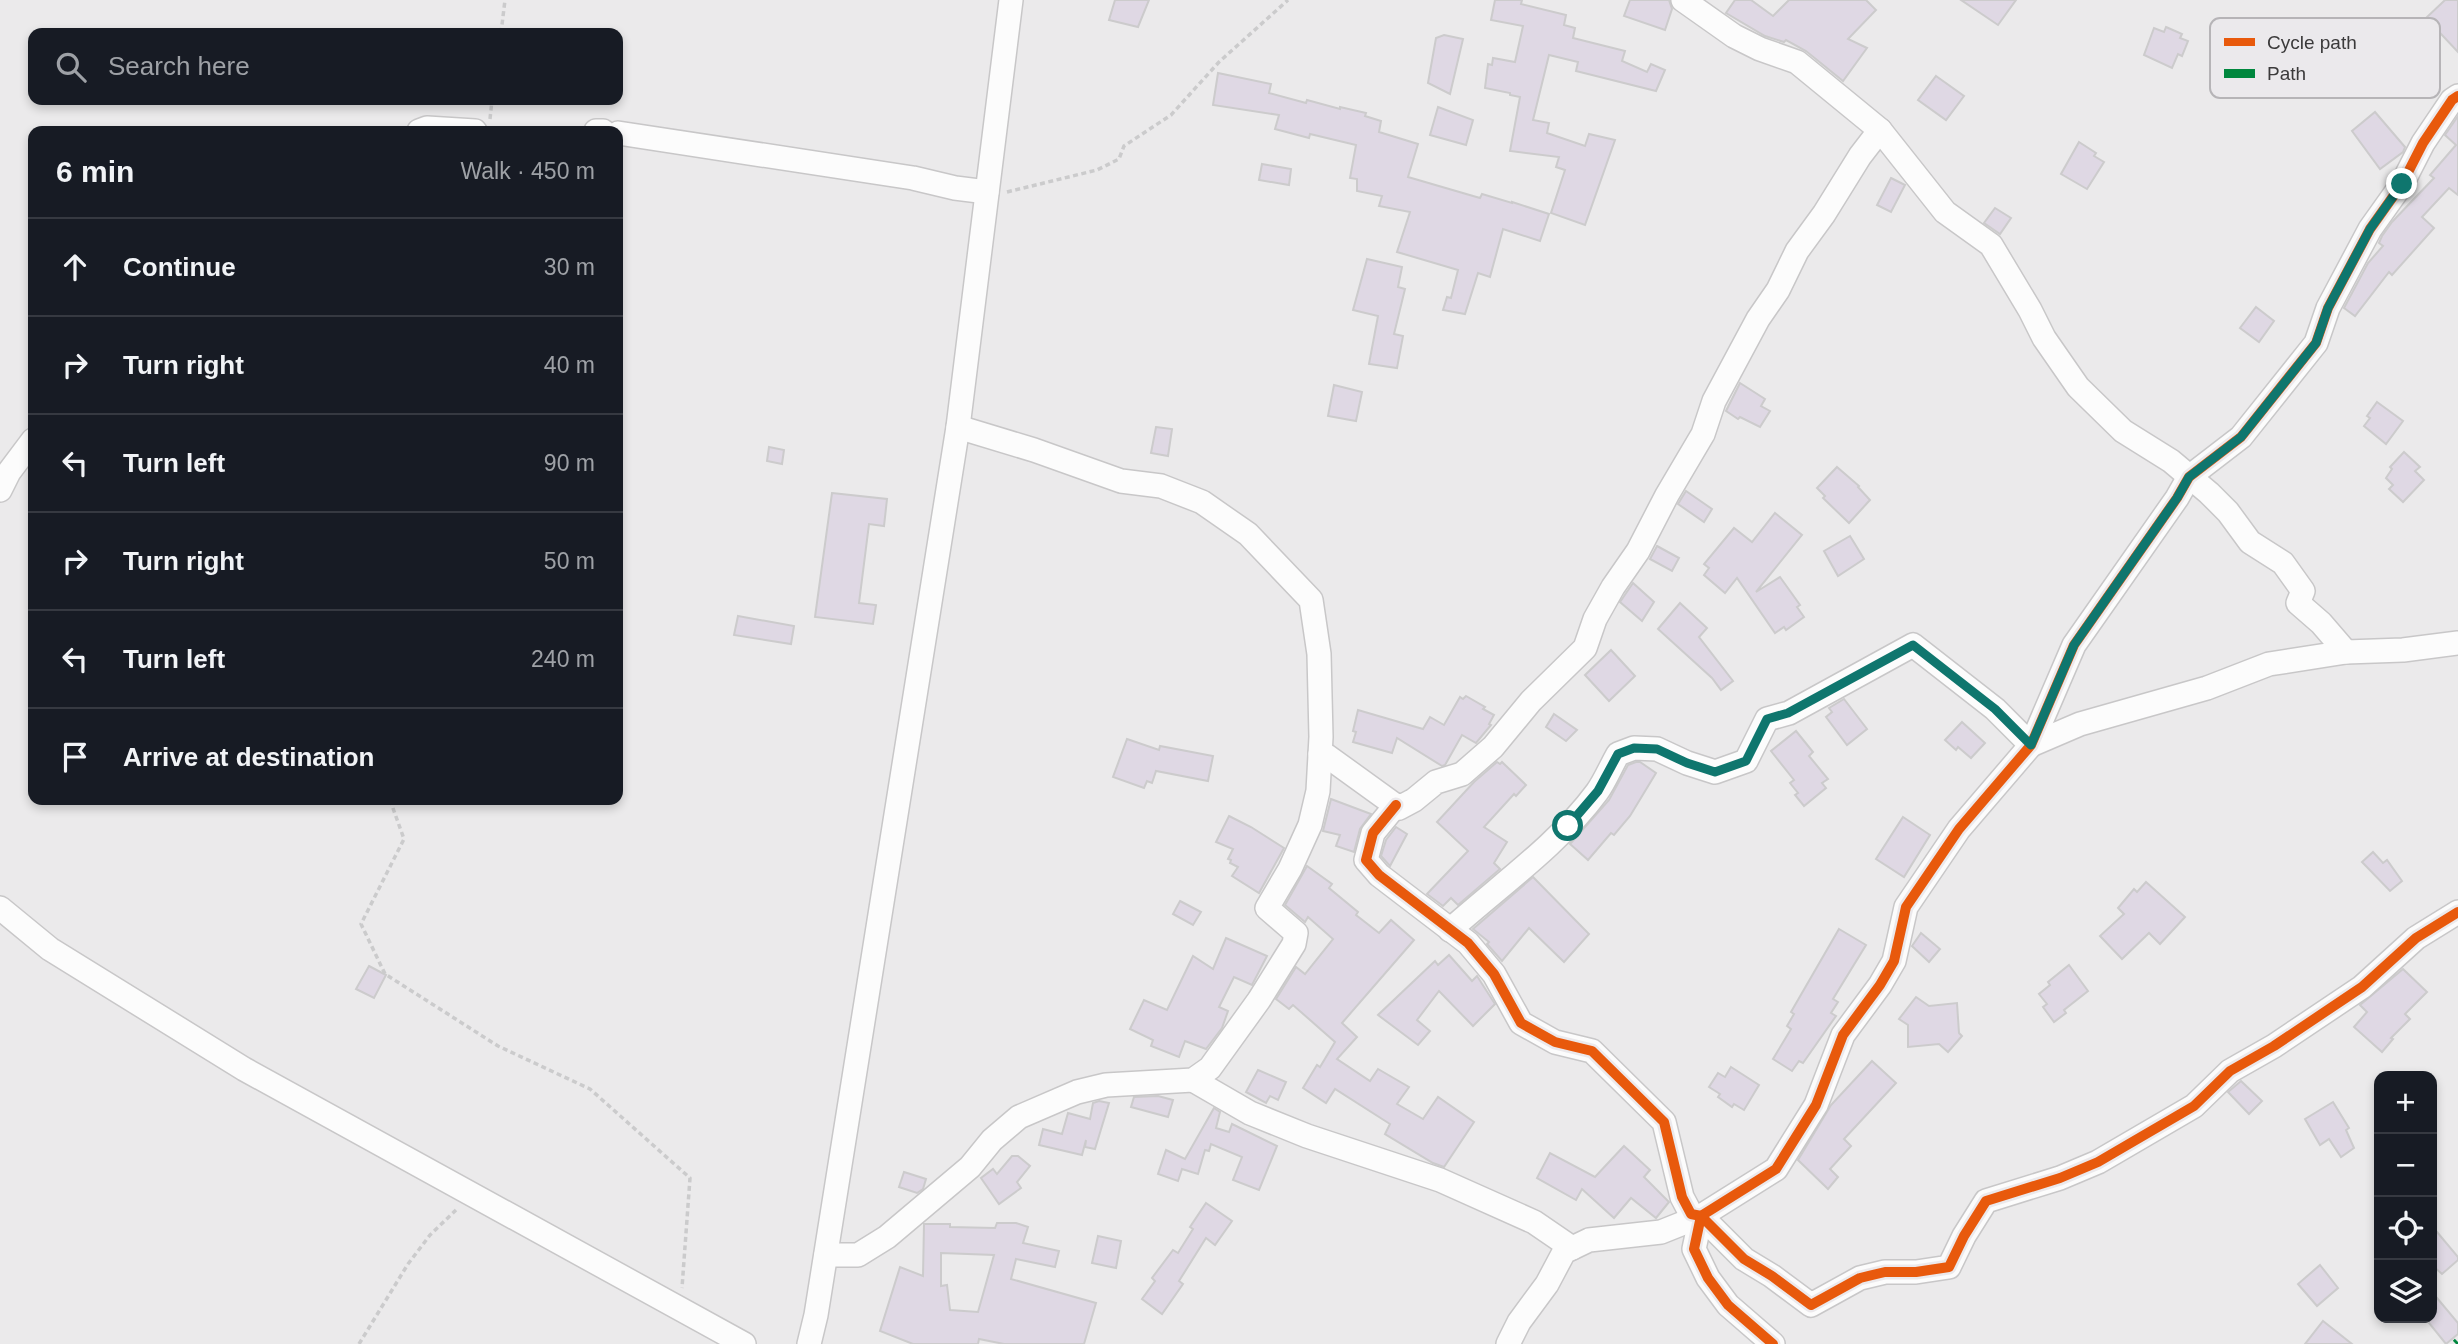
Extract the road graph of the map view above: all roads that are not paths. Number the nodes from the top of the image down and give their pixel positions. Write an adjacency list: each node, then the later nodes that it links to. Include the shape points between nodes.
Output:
1 (1011, 0): 6 (street)
2 (1683, 0): 4 (street, via 1734,36 1797,62)
3 (2458, 96): 9 (street, via 2370,229 2328,308 2316,343 2241,437)
4 (1880, 131): 9 (street, via 1945,212 1990,245 2078,387 2123,431); 15 (street, via 1797,251 1758,319 1714,401 1703,434 1595,619 1585,648 1462,774 1436,782 1399,808)
5 (623, 133): 6 (street)
6 (987, 192): 7 (street)
7 (958, 428): 14 (street, via 1121,481 1161,486 1202,502 1248,534 1311,600 1319,654); 22 (street)
8 (28, 447): 10 (street)
9 (2189, 477): 12 (street, via 2228,512 2250,542 2283,563 2303,591 2298,603); 13 (street, via 2074,645)
10 (0, 490)
11 (2458, 643): 12 (street)
12 (2346, 652): 13 (street, via 2269,664 2207,688 2080,724)
13 (2031, 745): 18 (street, via 1995,709 1913,645 1788,713 1767,719 1746,761 1715,772 1657,749 1634,748 1618,754 1598,791 1547,848); 20 (street, via 1959,828 1906,907 1894,961 1843,1035 1816,1105 1776,1169)
14 (1320, 754): 15 (street); 19 (street, via 1310,825 1267,908 1296,933 1294,944 1210,1068)
15 (1396, 805): 18 (street, via 1373,833 1366,860)
16 (0, 908): 23 (street, via 50,949 244,1069)
17 (2458, 912): 20 (street, via 2416,938 2362,987 2230,1071 2194,1106 2098,1162 1986,1201 1949,1267 1860,1278 1811,1305 1744,1259)
18 (1450, 930): 20 (street, via 1468,943 1494,974 1521,1023 1555,1042 1591,1051 1664,1122 1682,1197 1691,1214)
19 (1193, 1080): 21 (street, via 1250,1113 1440,1180 1534,1222); 22 (street, via 1106,1085 1019,1117 970,1167 887,1237 858,1255)
20 (1701, 1216): 21 (street, via 1661,1232 1589,1240); 26 (street, via 1694,1249 1708,1278 1728,1306)
21 (1572, 1248): 25 (street, via 1564,1252)
22 (826, 1255): 24 (street)
23 (744, 1344)
24 (809, 1344)
25 (1508, 1344)
26 (1773, 1344)

